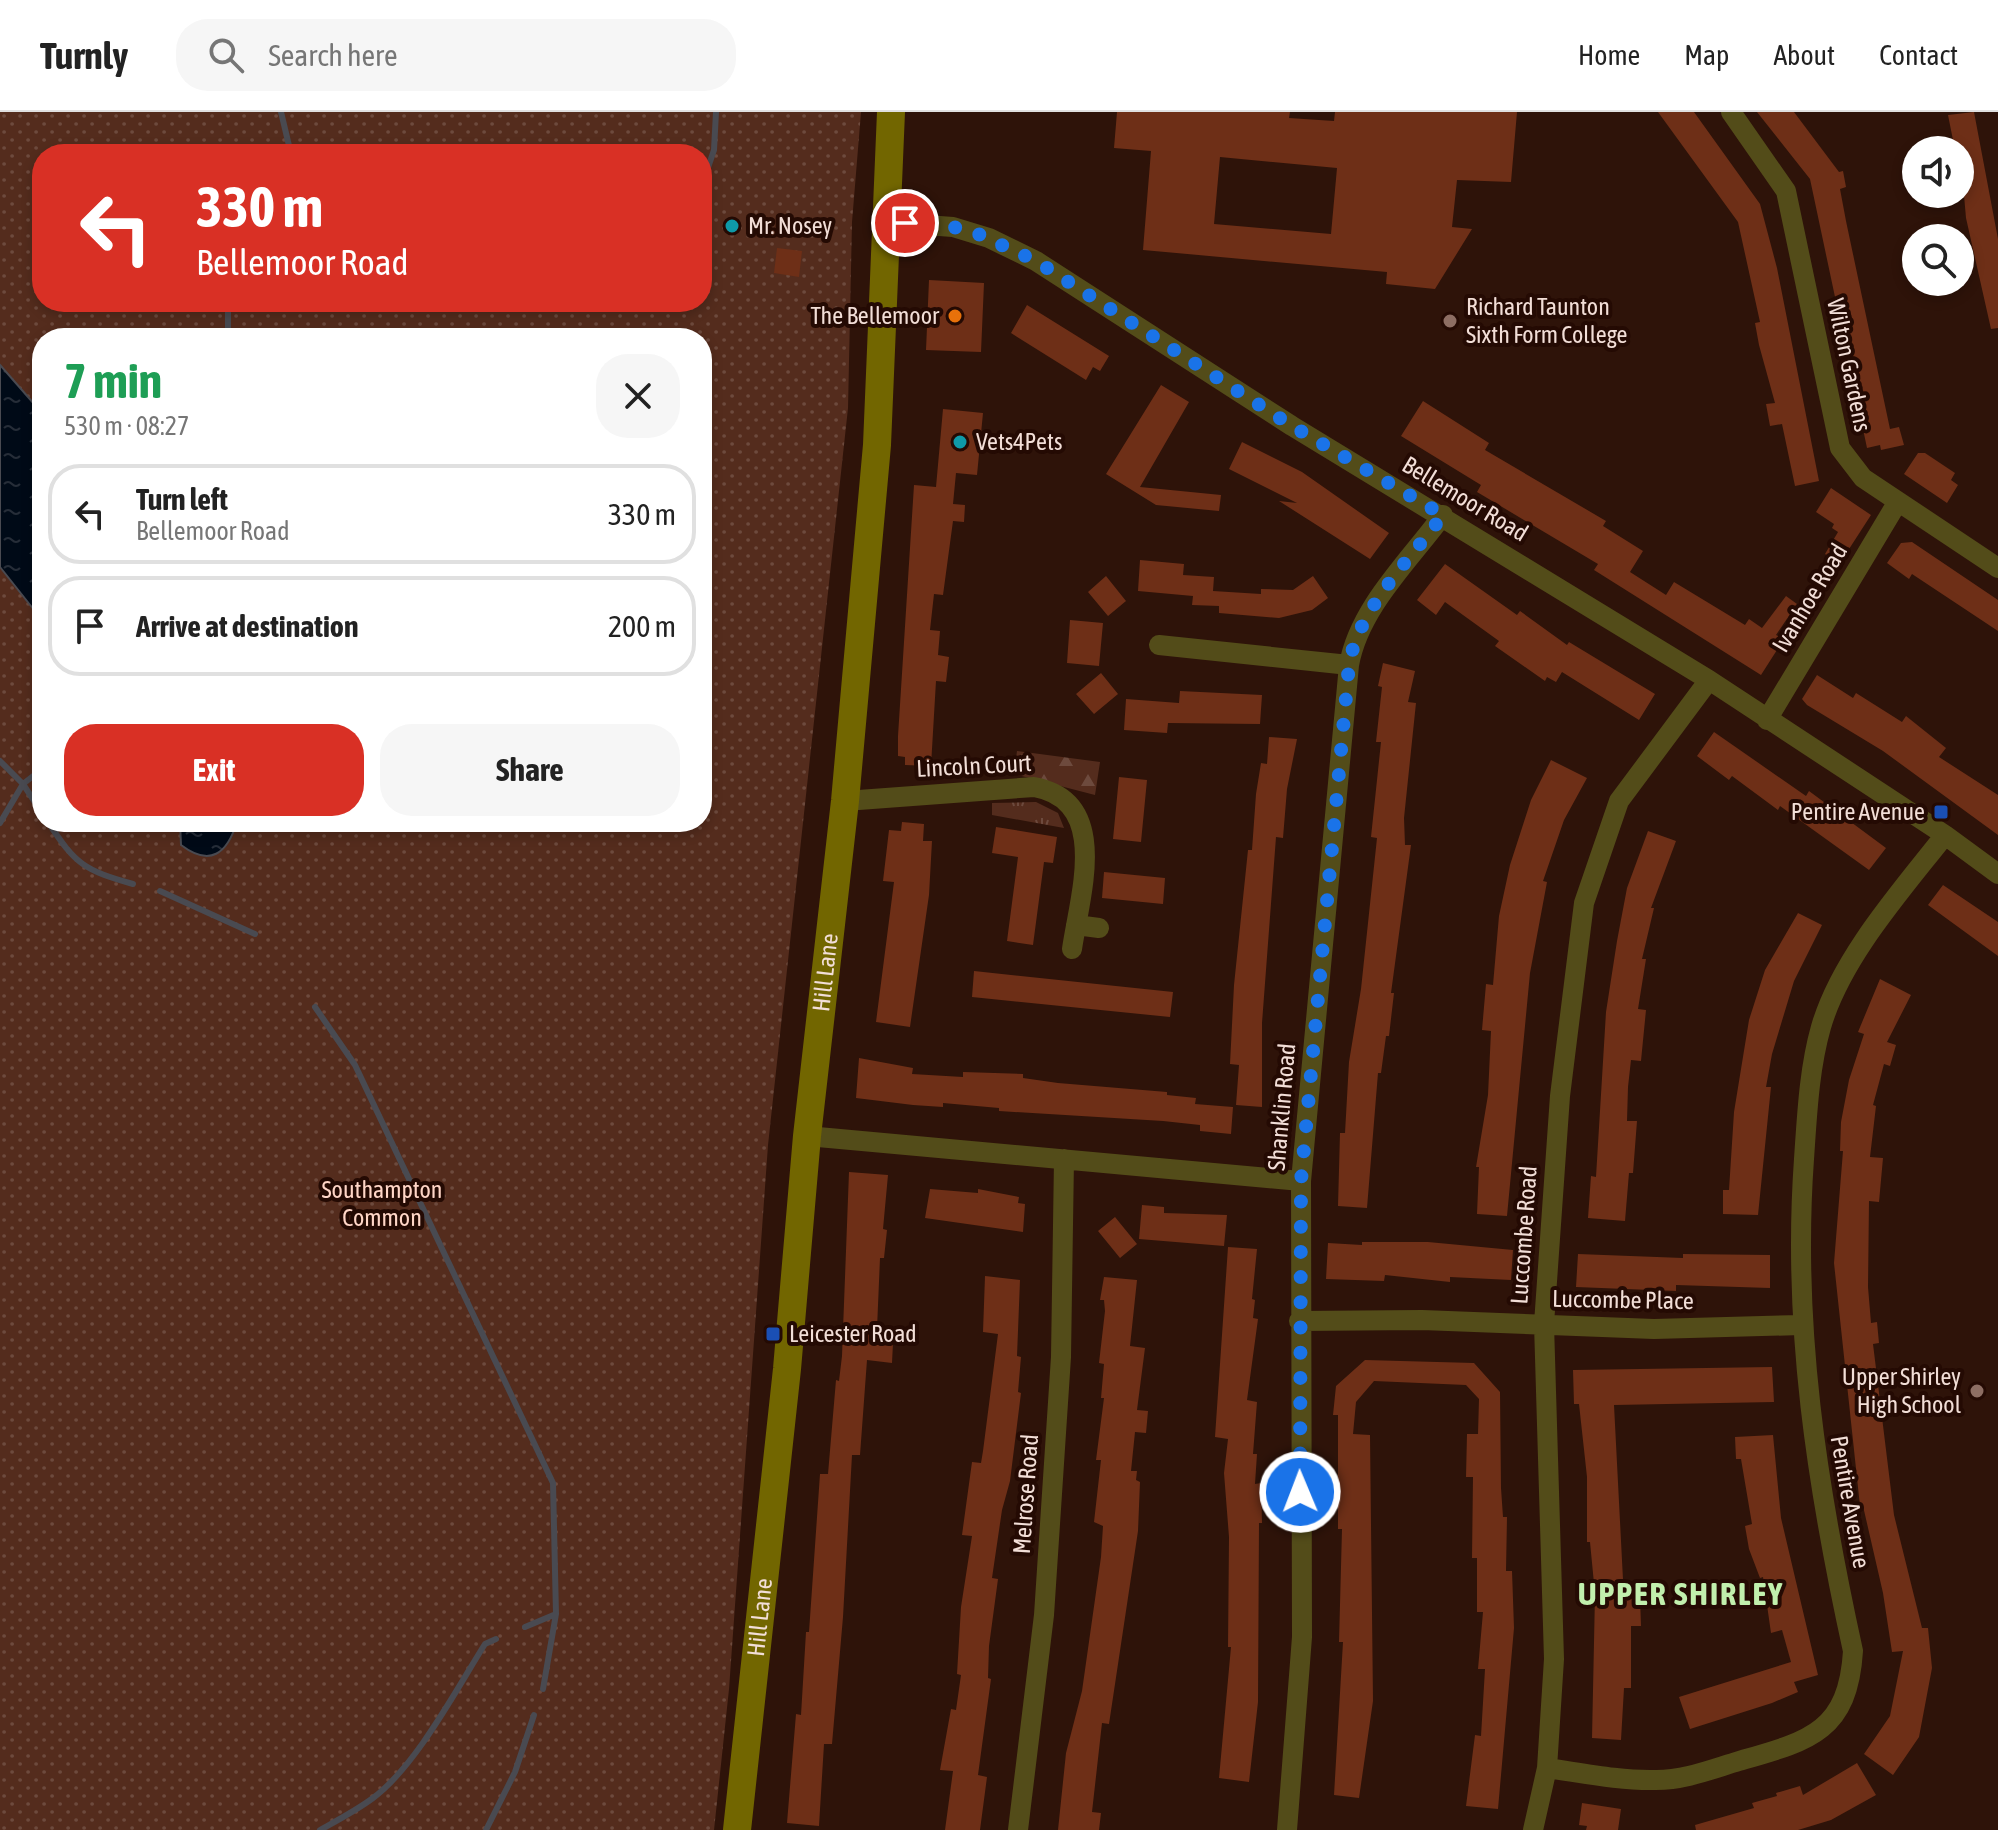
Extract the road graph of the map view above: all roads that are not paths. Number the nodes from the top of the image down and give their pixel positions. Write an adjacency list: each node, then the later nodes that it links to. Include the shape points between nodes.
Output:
1 (891, 112): 3 (street, Hill Lane)
2 (1731, 112): 4 (street, Wilton Gardens, via 1786,191 1840,448 1863,478)
3 (884, 222): 5 (street, Bellemoor Road, via 953,227 1026,256 1292,426); 11 (street, Hill Lane, via 877,445)
4 (1897, 503): 6 (street, Wilton Gardens); 10 (street, Ivanhoe Road)
5 (1443, 515): 8 (street, Shanklin Road, via 1366,616); 9 (street, Bellemoor Road)
6 (1998, 568)
7 (1159, 645): 8 (street)
8 (1349, 665): 19 (street, Shanklin Road)
9 (1709, 680): 10 (street, Bellemoor Road); 21 (street, Luccombe Road, via 1619,801 1584,903 1560,1096)
10 (1767, 720): 12 (street, Bellemoor Road)
11 (845, 801): 14 (street, Lincoln Court, via 1048,789 1073,806 1085,832); 17 (street, Hill Lane)
12 (1945, 835): 13 (street, Bellemoor Road); 22 (street, Pentire Avenue, via 1879,918 1832,997 1821,1027 1806,1124 1799,1223)
13 (1998, 874)
14 (1076, 925): 15 (street); 16 (street, Lincoln Court)
15 (1099, 928)
16 (1072, 949)
17 (807, 1136): 18 (street); 24 (street, Hill Lane)
18 (1064, 1159): 19 (street); 25 (street, Melrose Road, via 1061,1357 1044,1615)
19 (1301, 1181): 20 (street, Shanklin Road)
20 (1299, 1321): 21 (street, Luccombe Place); 26 (street, Shanklin Road, via 1302,1637)
21 (1544, 1324): 22 (street, Luccombe Place, via 1654,1329); 23 (street, Luccombe Road, via 1554,1659)
22 (1801, 1325): 23 (street, Pentire Avenue, via 1811,1434 1853,1651 1851,1682 1842,1707 1827,1726 1798,1744 1677,1780)
23 (1547, 1768): 27 (street, Luccombe Road)
24 (737, 1830)
25 (1018, 1830)
26 (1287, 1830)
27 (1533, 1830)

